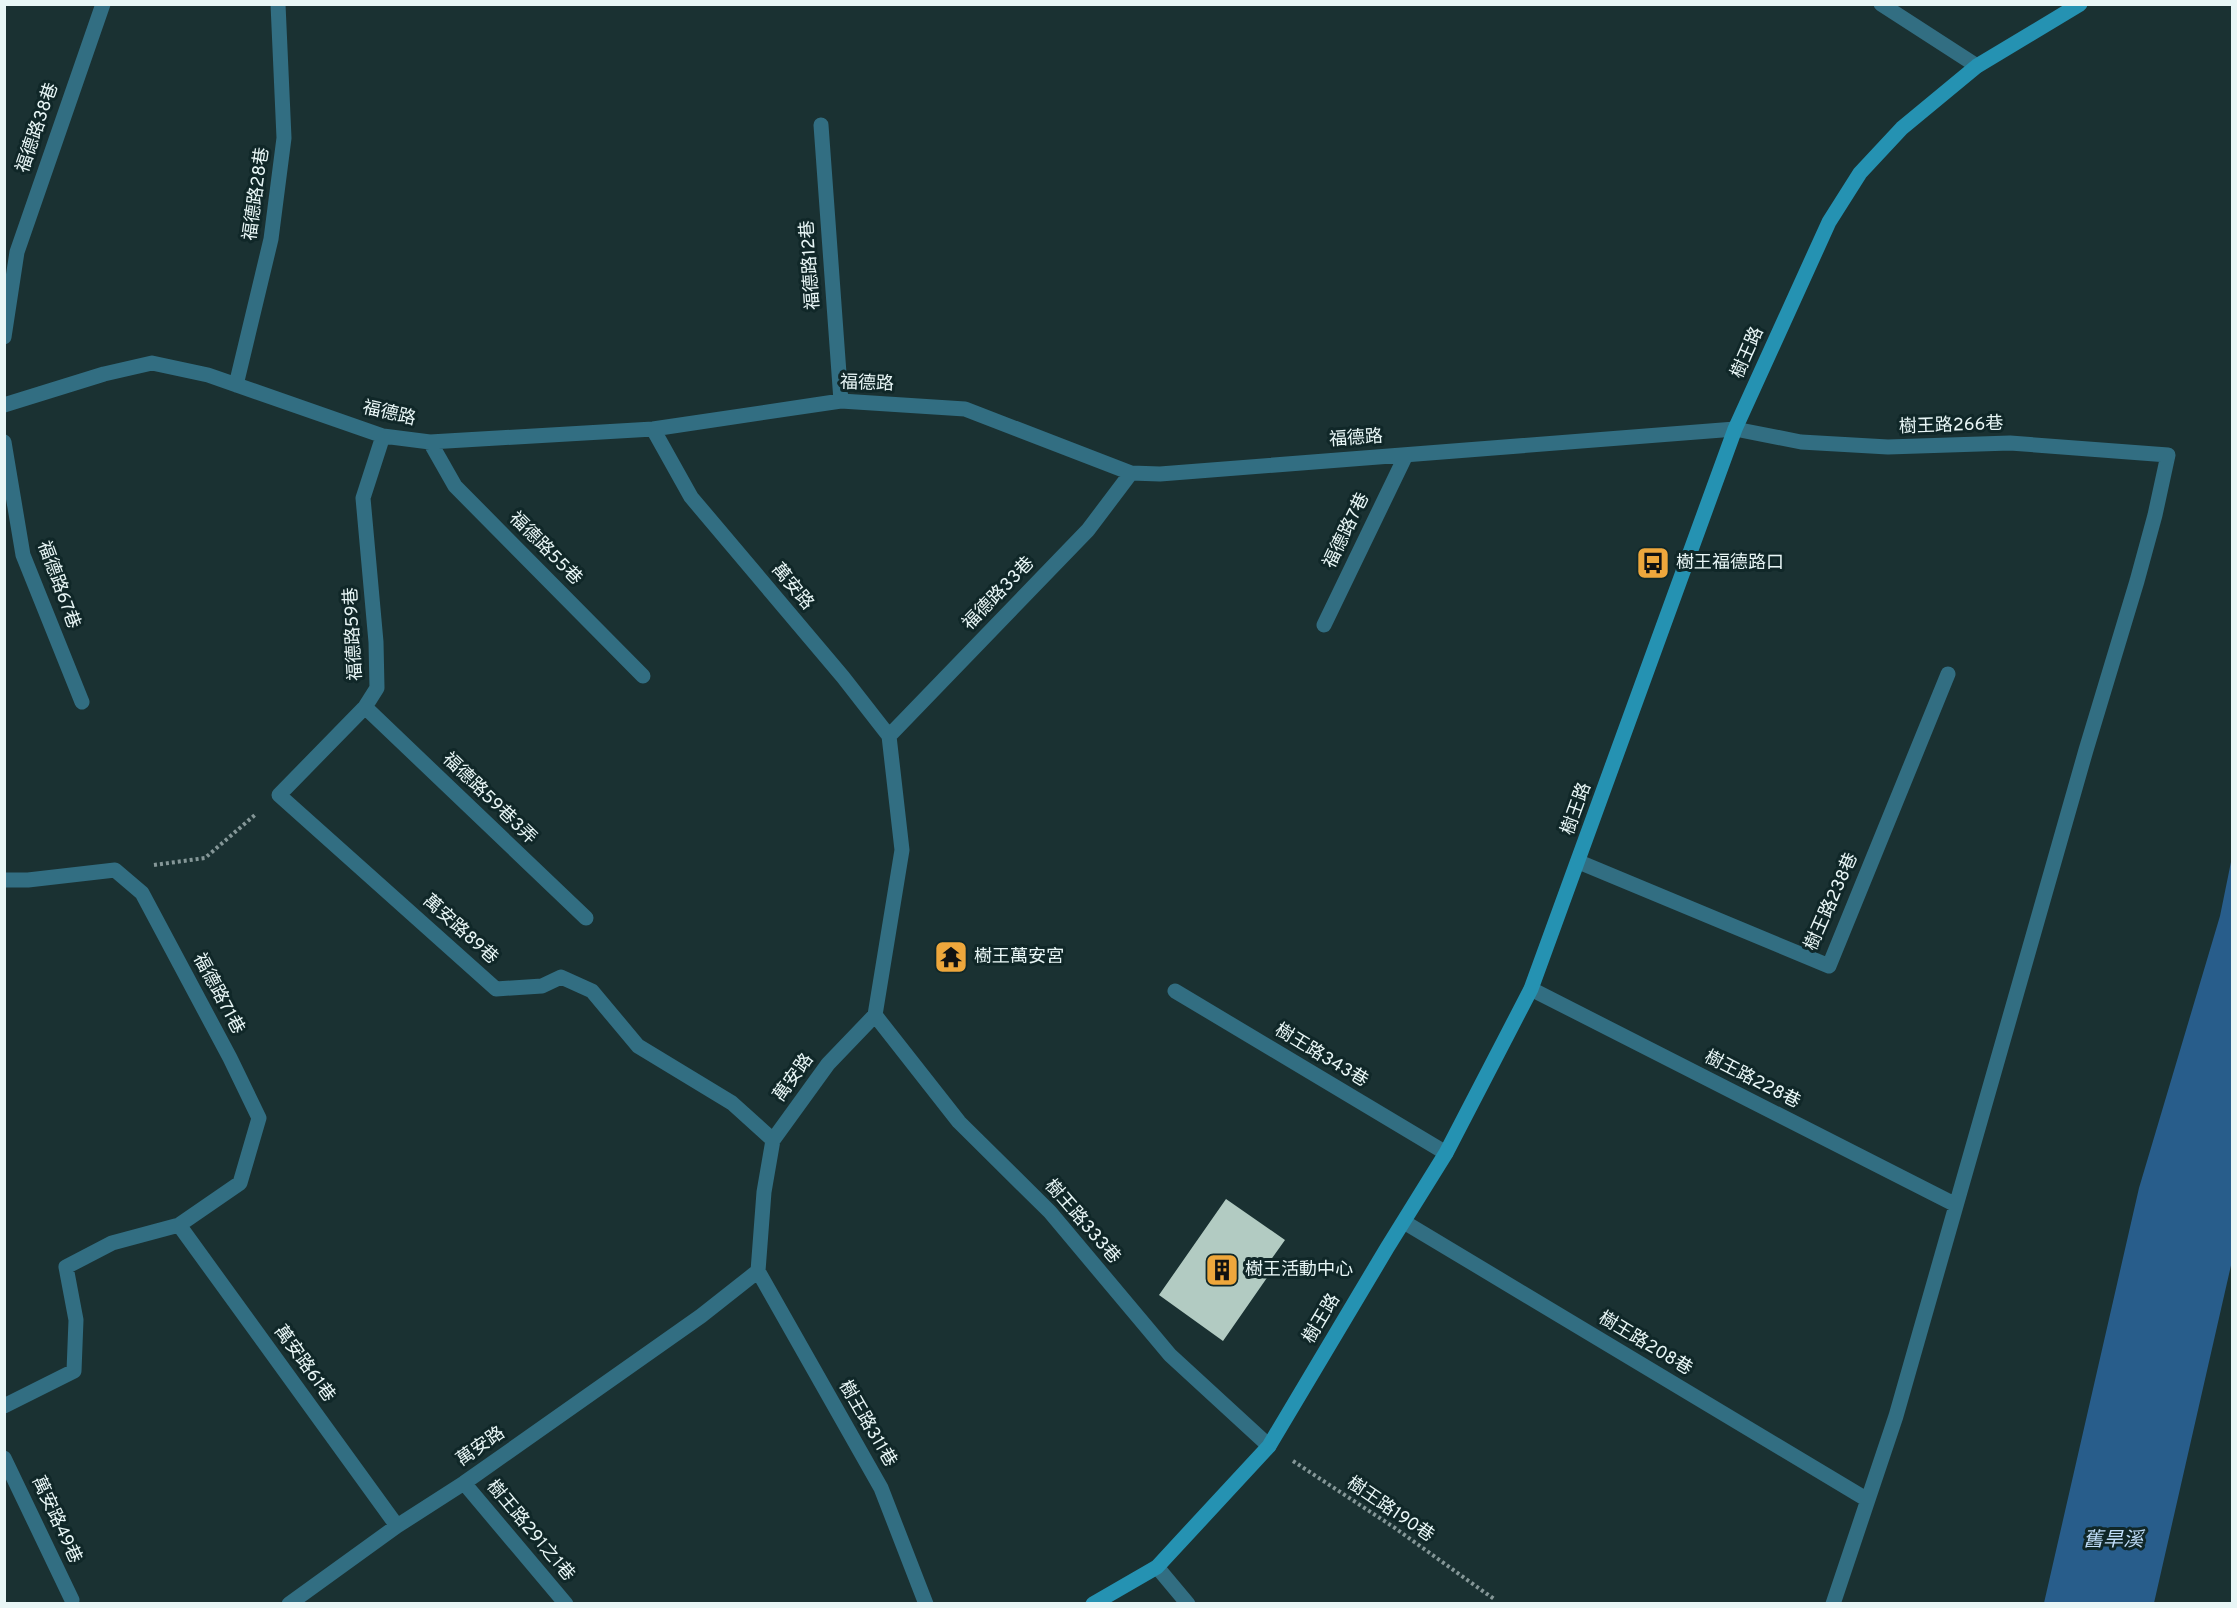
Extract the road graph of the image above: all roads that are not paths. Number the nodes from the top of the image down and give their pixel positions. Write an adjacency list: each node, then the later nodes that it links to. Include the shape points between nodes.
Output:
1 (103, 4): 7 (lane, 福德路38巷, via 17,252)
2 (278, 4): 8 (lane, 福德路28巷, via 283,149 271,239)
3 (1881, 4): 5 (lane)
4 (2080, 4): 5 (street, 樹王路)
5 (1977, 66): 12 (street, 樹王路, via 1902,128 1860,173 1829,222)
6 (820, 125): 9 (lane, 福德路12巷)
7 (4, 337)
8 (236, 385): 10 (lane, 福德路, via 152,363); 13 (lane, 福德路)
9 (841, 401): 11 (lane, 福德路); 17 (lane, 福德路, via 965,409)
10 (4, 405)
11 (653, 429): 15 (lane, 福德路); 23 (lane, 萬安路, via 691,497)
12 (1735, 429): 16 (lane, 福德路); 25 (street, 樹王路); 33 (lane, 樹王路266巷, via 1801,442 1888,447 2010,443 2168,455 2156,515)
13 (383, 436): 15 (lane, 福德路); 22 (lane, 福德路59巷, via 363,498 377,688)
14 (4, 442): 21 (lane, 福德路67巷, via 23,555)
15 (430, 442): 20 (lane, 福德路55巷, via 455,486)
16 (1406, 455): 17 (lane, 福德路); 18 (lane, 福德路7巷)
17 (1131, 473): 23 (lane, 福德路33巷, via 1088,530)
18 (1324, 625)
19 (1948, 674): 25 (lane, 樹王路238巷, via 1829,966)
20 (643, 676)
21 (82, 702)
22 (365, 707): 24 (lane, 福德路59巷); 27 (lane, 福德路59巷3弄)
23 (889, 736): 30 (lane, via 902,849)
24 (279, 795): 31 (lane, 萬安路89巷, via 496,989 542,986 561,977 592,991 638,1046 732,1103)
25 (1579, 862): 28 (street, 樹王路)
26 (4, 880): 35 (lane, 福德路71巷, via 115,870 142,893 230,1058 259,1118 240,1183)
27 (586, 918)
28 (1531, 989): 32 (street, 樹王路); 33 (lane, 樹王路228巷)
29 (1175, 992): 32 (lane, 樹王路343巷)
30 (875, 1015): 31 (lane, 萬安路, via 828,1064); 38 (lane, 樹王路333巷, via 959,1122 1050,1212 1170,1355)
31 (773, 1140): 36 (lane, 萬安路, via 764,1192)
32 (1446, 1153): 34 (street, 樹王路)
33 (1956, 1205): 41 (lane, via 1896,1416)
34 (1404, 1222): 38 (street, 樹王路); 41 (lane, 樹王路208巷)
35 (178, 1225): 37 (lane, 福德路71巷, via 111,1243 66,1267 76,1320 74,1371); 42 (lane, 萬安路61巷)
36 (758, 1271): 40 (lane, 萬安路, via 701,1316); 47 (lane, 樹王路311巷, via 881,1488)
37 (4, 1406)
38 (1269, 1446): 43 (street, 樹王路)
39 (4, 1458): 44 (lane, 萬安路49巷)
40 (464, 1483): 42 (lane, 萬安路); 46 (lane, 樹王路291之1巷)
41 (1866, 1499): 50 (lane)
42 (397, 1526): 45 (lane, 萬安路)
43 (1157, 1568): 48 (street, 樹王路); 49 (lane)
44 (72, 1600)
45 (289, 1604)
46 (566, 1604)
47 (926, 1604)
48 (1093, 1604)
49 (1188, 1604)
50 (1833, 1604)

